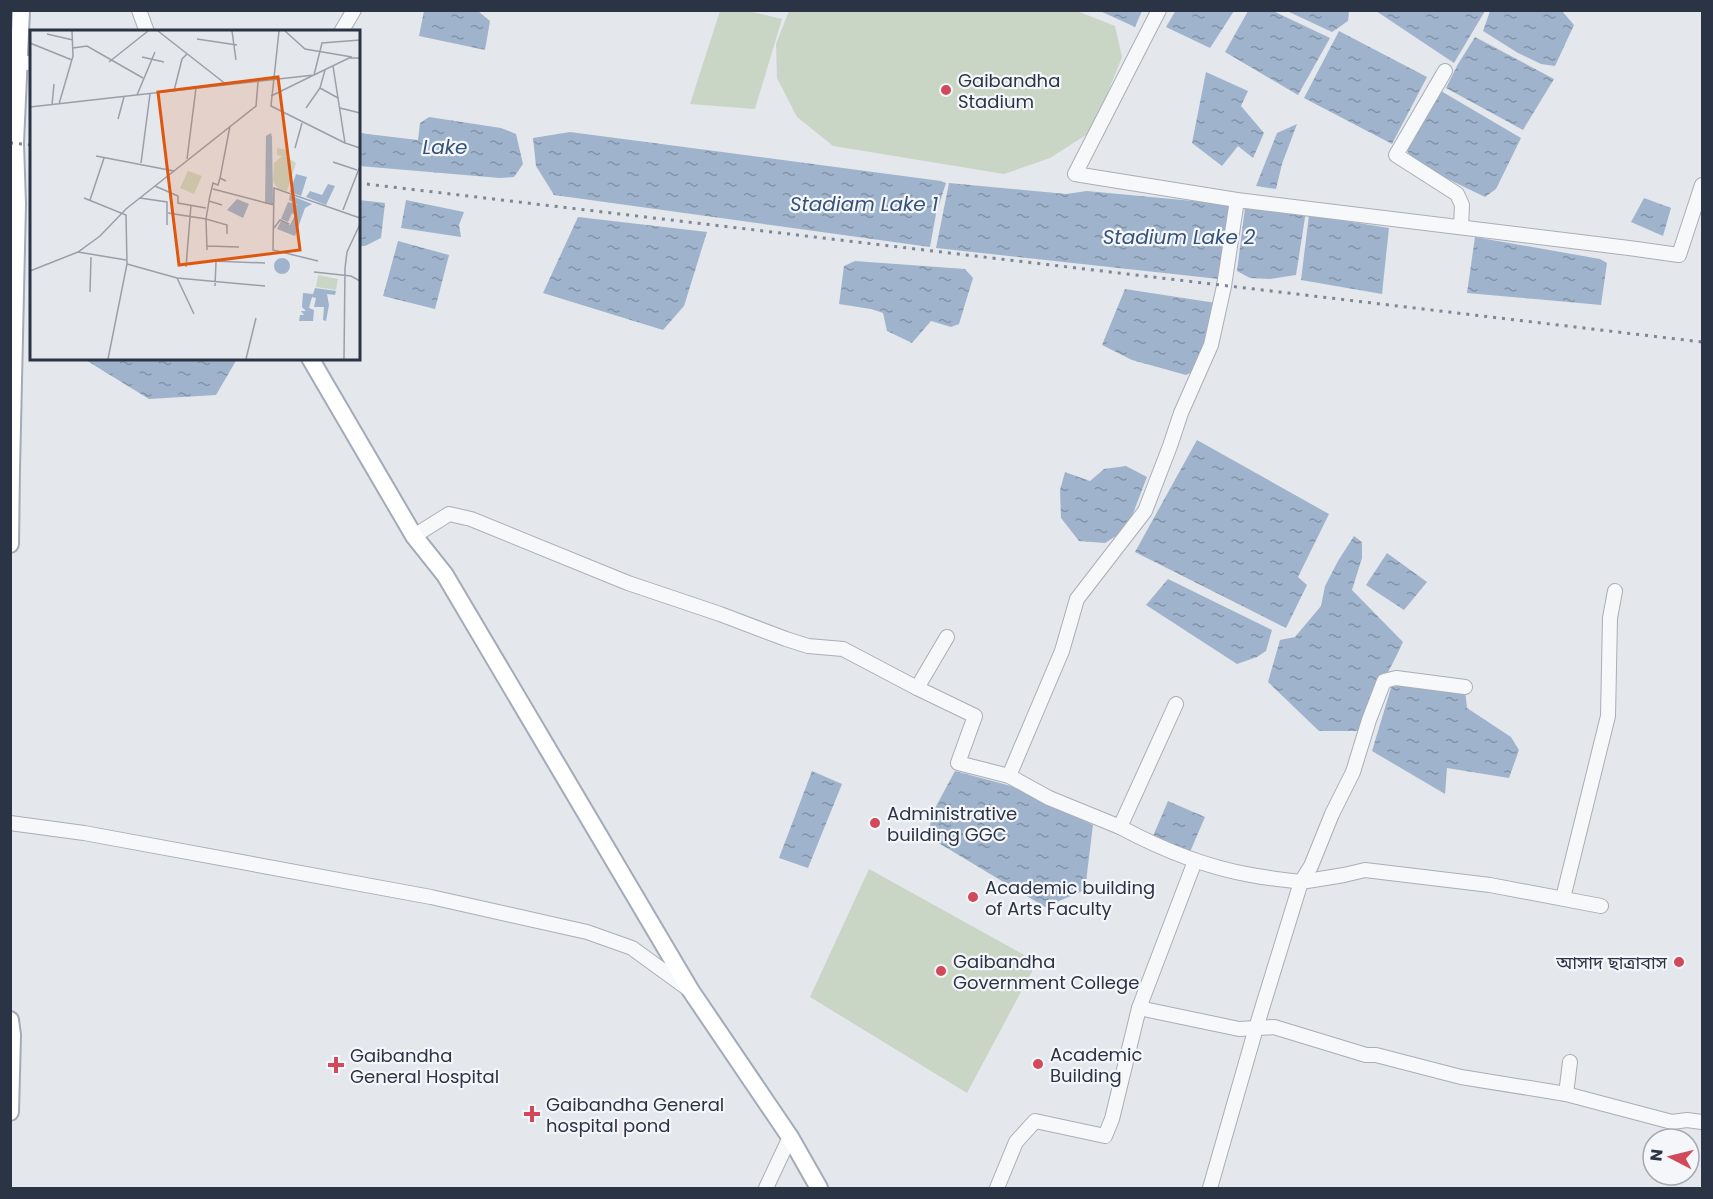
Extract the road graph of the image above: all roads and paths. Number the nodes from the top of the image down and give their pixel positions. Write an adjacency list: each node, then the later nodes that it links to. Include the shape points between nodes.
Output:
1 (21, 10): 7 (main road)
2 (139, 10): 5 (street)
3 (354, 10): 6 (street)
4 (1159, 10): 10 (street, via 1075,174)
5 (146, 30)
6 (342, 30)
7 (20, 61): 11 (main road, via 15,143)
8 (1445, 71): 12 (street, via 1396,155 1457,194 1462,206)
9 (1702, 184): 12 (street, via 1678,255)
10 (1237, 200): 12 (street); 22 (street, via 1211,345 1144,511 1077,599 1062,651)
11 (24, 204): 14 (main road)
12 (1461, 227)
13 (311, 360): 15 (main road)
14 (11, 517): 16 (main road)
15 (414, 536): 20 (street, via 449,514 471,519 628,583 786,639 808,646 843,649); 29 (main road, via 445,575)
16 (10, 544)
17 (1615, 591): 27 (street, via 1610,618 1608,716)
18 (947, 637): 20 (street)
19 (1465, 687): 26 (street, via 1396,678 1384,681 1353,772)
20 (917, 688): 22 (street, via 975,716 958,763)
21 (1176, 705): 24 (street)
22 (1009, 776): 24 (street, via 1049,798)
23 (10, 823): 29 (street, via 431,897 586,932 632,948)
24 (1120, 827): 25 (street)
25 (1195, 861): 26 (street, via 1250,875); 30 (street)
26 (1301, 882): 27 (street, via 1365,870); 31 (street)
27 (1563, 898): 28 (street)
28 (1601, 906)
29 (691, 991): 37 (main road)
30 (1139, 1008): 31 (street, via 1239,1029); 40 (street, via 1105,1136 1035,1120 1016,1142)
31 (1256, 1028): 34 (street, via 1274,1027 1366,1055 1461,1077); 41 (street)
32 (11, 1030): 35 (main road)
33 (1570, 1062): 34 (street)
34 (1566, 1094): 36 (street, via 1672,1122)
35 (10, 1112)
36 (1702, 1122)
37 (790, 1137): 38 (street); 39 (main road)
38 (766, 1188)
39 (819, 1188)
40 (997, 1188)
41 (1210, 1188)

